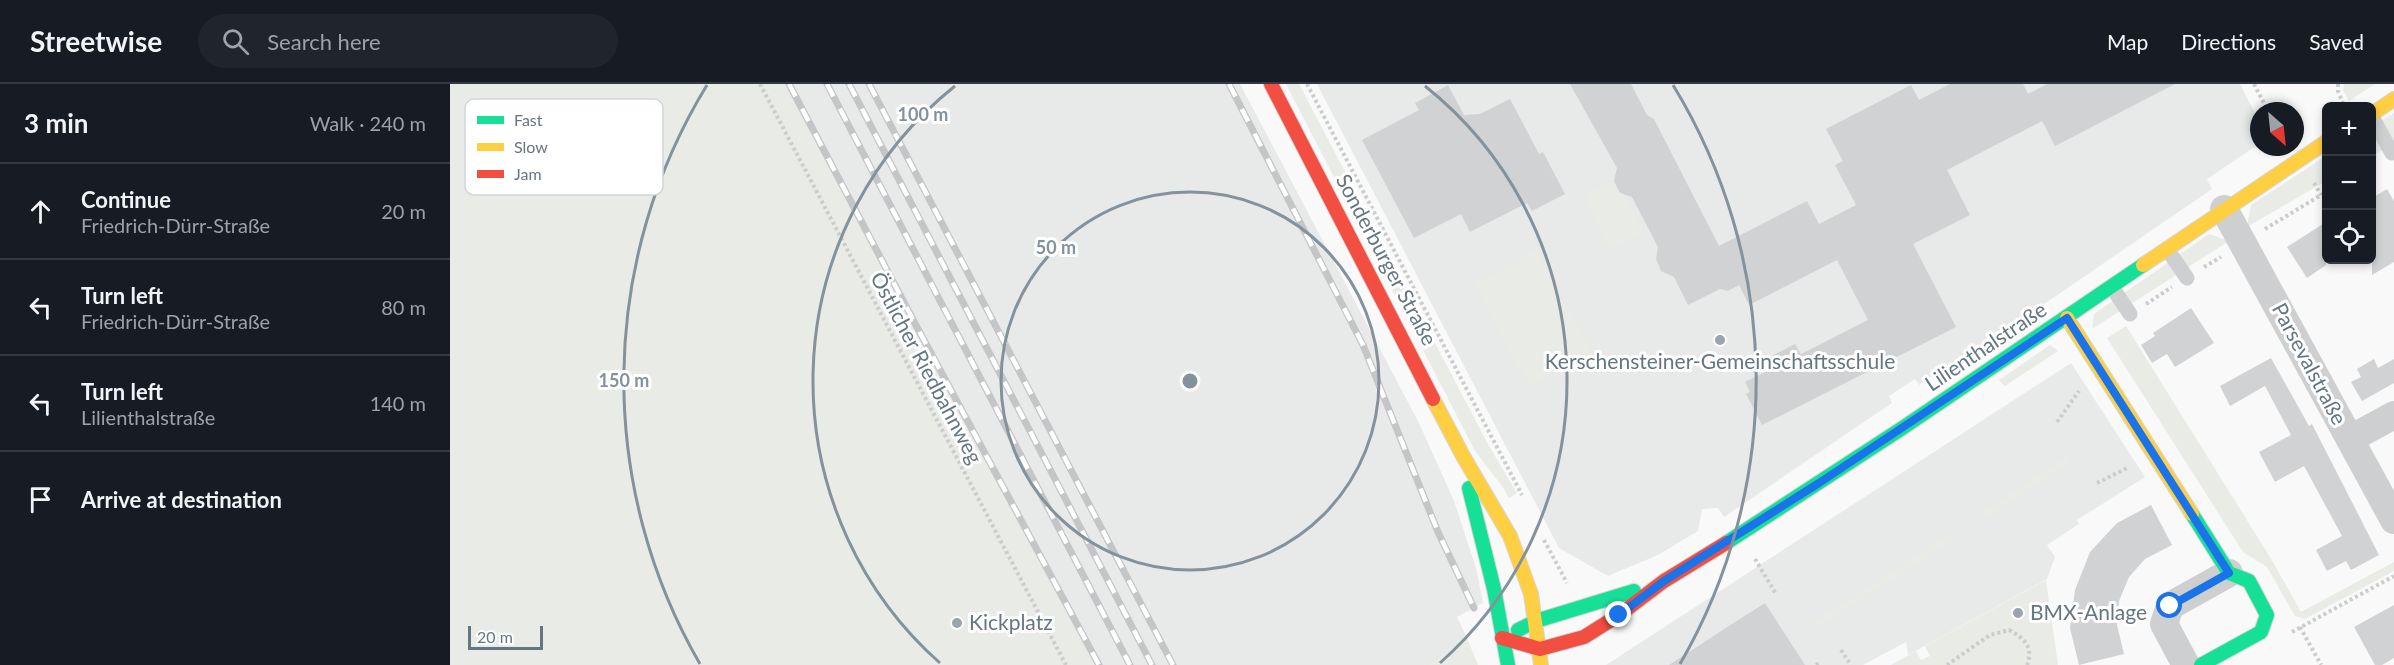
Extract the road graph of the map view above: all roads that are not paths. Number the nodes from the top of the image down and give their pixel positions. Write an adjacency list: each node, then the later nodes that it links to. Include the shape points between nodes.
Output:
1 (1271, 84): 15 (street, Sonderburger Straße)
2 (2394, 99): 3 (street)
3 (2376, 112)
4 (2376, 123): 6 (lane)
5 (2322, 145): 7 (street, Lilienthalstraße)
6 (2392, 153)
7 (2224, 209): 8 (street, Lilienthalstraße); 14 (street, Parsevalstraße)
8 (2167, 249): 9 (lane); 10 (street, Lilienthalstraße)
9 (2187, 278)
10 (2112, 287): 11 (lane); 12 (street, Lilienthalstraße)
11 (2130, 314)
12 (2067, 318): 17 (street); 18 (street, Lilienthalstraße)
13 (2394, 415): 14 (street)
14 (2350, 439): 16 (street, Parsevalstraße)
15 (1463, 456): 19 (street, Sonderburger Straße, via 1510,536); 20 (street, Sonderburger Straße)
16 (2394, 520)
17 (2229, 573): 22 (street, via 2170,606 2164,624); 22 (street, via 2249,581 2267,615 2261,632)
18 (1664, 581): 19 (street, Lilienthalstraße); 21 (street, Lilienthalstraße, via 1584,637)
19 (1536, 621): 20 (street, Lilienthalstraße); 21 (street, Sonderburger Straße)
20 (1502, 638): 21 (street); 23 (street, Sonderburger Straße)
21 (1540, 649): 24 (street, Sonderburger Straße)
22 (2191, 664)
23 (1508, 665)
24 (1541, 665)

